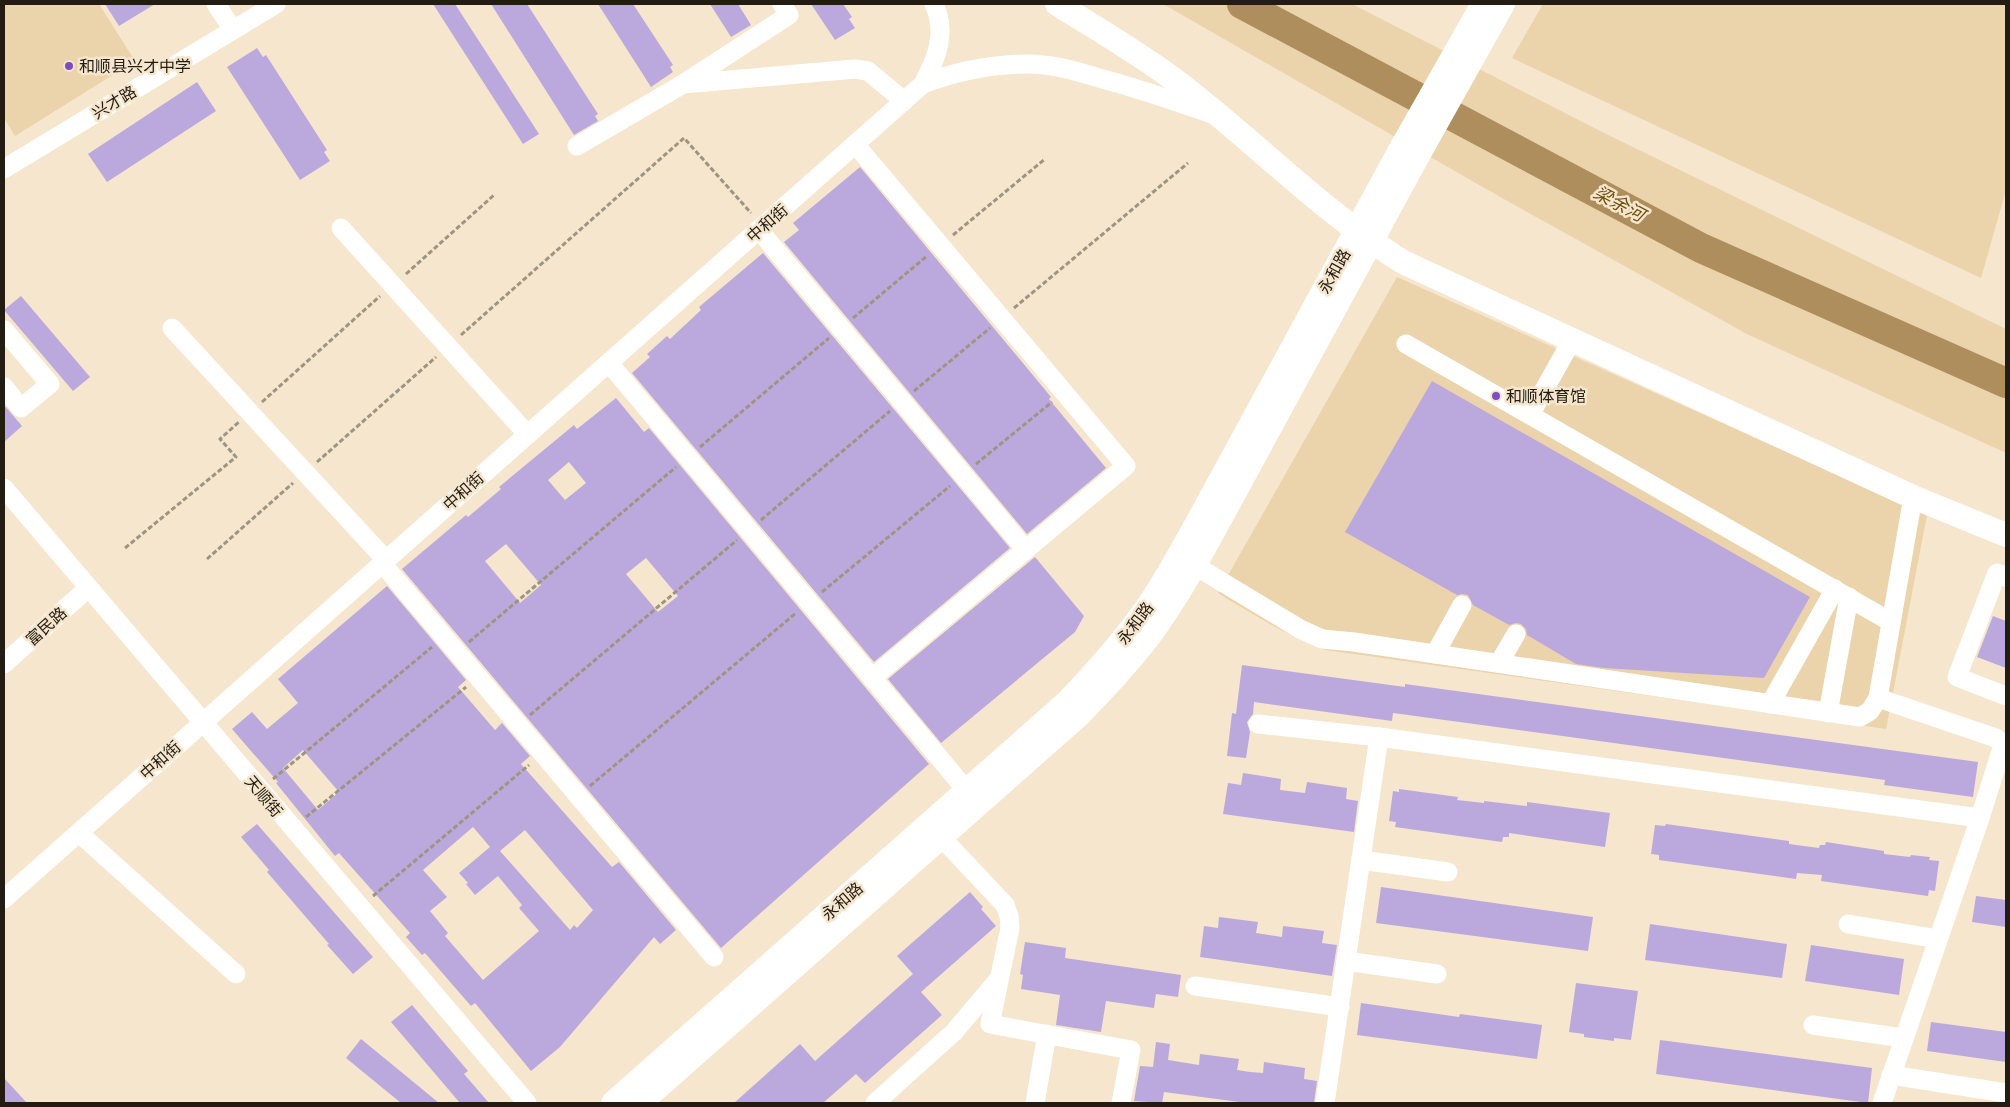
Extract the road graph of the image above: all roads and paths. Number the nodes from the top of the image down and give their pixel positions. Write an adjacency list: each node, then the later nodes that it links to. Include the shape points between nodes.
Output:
1 (216, 4): 8 (street)
2 (276, 4): 8 (street, 兴才路)
3 (782, 4): 10 (street, via 789,14)
4 (934, 4): 11 (street, via 940,24 940,43 935,63)
5 (1057, 4): 13 (main road, via 1171,77)
6 (1482, 4): 9 (main road, 永和路)
7 (1503, 4): 9 (main road, 永和路)
8 (233, 30): 18 (street, 兴才路)
9 (1468, 47): 22 (main road, 永和路)
10 (683, 84): 12 (street, via 856,69 868,71); 15 (street)
11 (923, 84): 12 (street, 中和街); 13 (street, via 953,73 1029,64 1082,73)
12 (904, 101): 14 (street, 中和街)
13 (1218, 116): 22 (main road)
14 (855, 144): 21 (street, 中和街); 23 (street)
15 (577, 146)
16 (1045, 158): 23 (path)
17 (1188, 162): 25 (path)
18 (4, 169)
19 (494, 195): 24 (path)
20 (341, 228): 24 (street)
21 (761, 228): 27 (street); 31 (path, via 684,138); 32 (street, 中和街)
22 (1364, 236): 29 (main road, via 1403,262); 50 (main road, 永和路); 75 (main road, 永和路, via 1151,602 1113,652 1066,703)
23 (940, 245): 25 (street); 27 (path)
24 (392, 286): 31 (street); 36 (path)
25 (1002, 318): 34 (street); 35 (path)
26 (172, 328): 36 (street)
27 (841, 328): 35 (street); 39 (path)
28 (4, 330): 33 (street, via 50,384 22,408)
29 (1572, 340): 37 (street); 43 (main road)
30 (1406, 344): 37 (street)
31 (448, 346): 38 (street); 40 (path)
32 (609, 363): 38 (street, 中和街); 39 (street)
33 (4, 387)
34 (1064, 392): 41 (path); 47 (street, via 1126,466)
35 (902, 401): 41 (street); 44 (path)
36 (250, 412): 40 (street); 46 (path, via 220,438 236,457)
37 (1530, 415): 53 (street)
38 (528, 434): 49 (street, 中和街)
39 (687, 457): 44 (street); 59 (path)
40 (305, 472): 48 (path); 49 (street)
41 (964, 474): 47 (street); 54 (path)
42 (4, 488): 52 (street, 天顺街)
43 (1913, 497): 45 (main road); 56 (street)
44 (749, 530): 54 (street); 71 (path)
45 (2006, 534)
46 (125, 548)
47 (1026, 550): 64 (street)
48 (207, 559)
49 (384, 562): 58 (street); 69 (street, 中和街)
50 (1194, 565): 60 (street, via 1322,639); 80 (main road, 永和路, via 1149,635 1097,697)
51 (2006, 577): 65 (street, via 1997,573 1957,677)
52 (88, 588): 62 (street, 富民路); 69 (street, 天顺街)
53 (1842, 593): 56 (street); 67 (street); 68 (street)
54 (809, 602): 64 (street); 76 (path)
55 (1462, 605): 60 (street)
56 (1891, 622): 66 (street)
57 (1516, 634): 61 (street)
58 (444, 637): 59 (street); 74 (path)
59 (457, 652): 63 (street)
60 (1434, 654): 61 (street)
61 (1499, 663): 67 (street)
62 (4, 664)
63 (478, 677): 71 (street); 78 (path)
64 (872, 678): 75 (street)
65 (2006, 696)
66 (1878, 698): 68 (street, via 1870,711 1860,717); 77 (street, via 1996,738 2003,745)
67 (1770, 704): 68 (street)
68 (1828, 713)
69 (202, 723): 74 (street, 天顺街); 79 (street, 中和街)
70 (1258, 724): 72 (street)
71 (518, 725): 73 (street)
72 (1379, 737): 77 (street); 81 (street)
73 (542, 754): 76 (street); 84 (path)
74 (259, 790): 78 (street, 天顺街)
75 (967, 791): 100 (main road, 永和路)
76 (578, 796): 87 (street)
77 (1980, 818): 86 (street)
78 (292, 829): 84 (street, 天顺街)
79 (78, 832): 83 (street, 中和街); 89 (street)
80 (942, 838): 91 (street, via 1005,905 1010,928); 101 (main road, 永和路)
81 (1361, 860): 82 (street); 88 (street)
82 (1448, 872)
83 (4, 899)
84 (359, 907): 99 (street, 天顺街)
85 (1848, 924): 86 (street)
86 (1938, 938): 96 (street)
87 (714, 957)
88 (1346, 962): 90 (street); 93 (street)
89 (236, 974)
90 (1437, 974)
91 (1000, 978): 95 (street, via 990,1024); 102 (street, via 954,1032)
92 (1195, 986): 93 (street)
93 (1340, 1007): 105 (street)
94 (1813, 1025): 96 (street)
95 (1047, 1034): 103 (street); 104 (street, via 1130,1050)
96 (1903, 1038): 97 (street)
97 (1891, 1075): 98 (street); 106 (street)
98 (2006, 1093)
99 (527, 1103)
100 (613, 1103)
101 (640, 1103)
102 (875, 1103)
103 (1035, 1103)
104 (1122, 1103)
105 (1326, 1103)
106 (1882, 1103)

